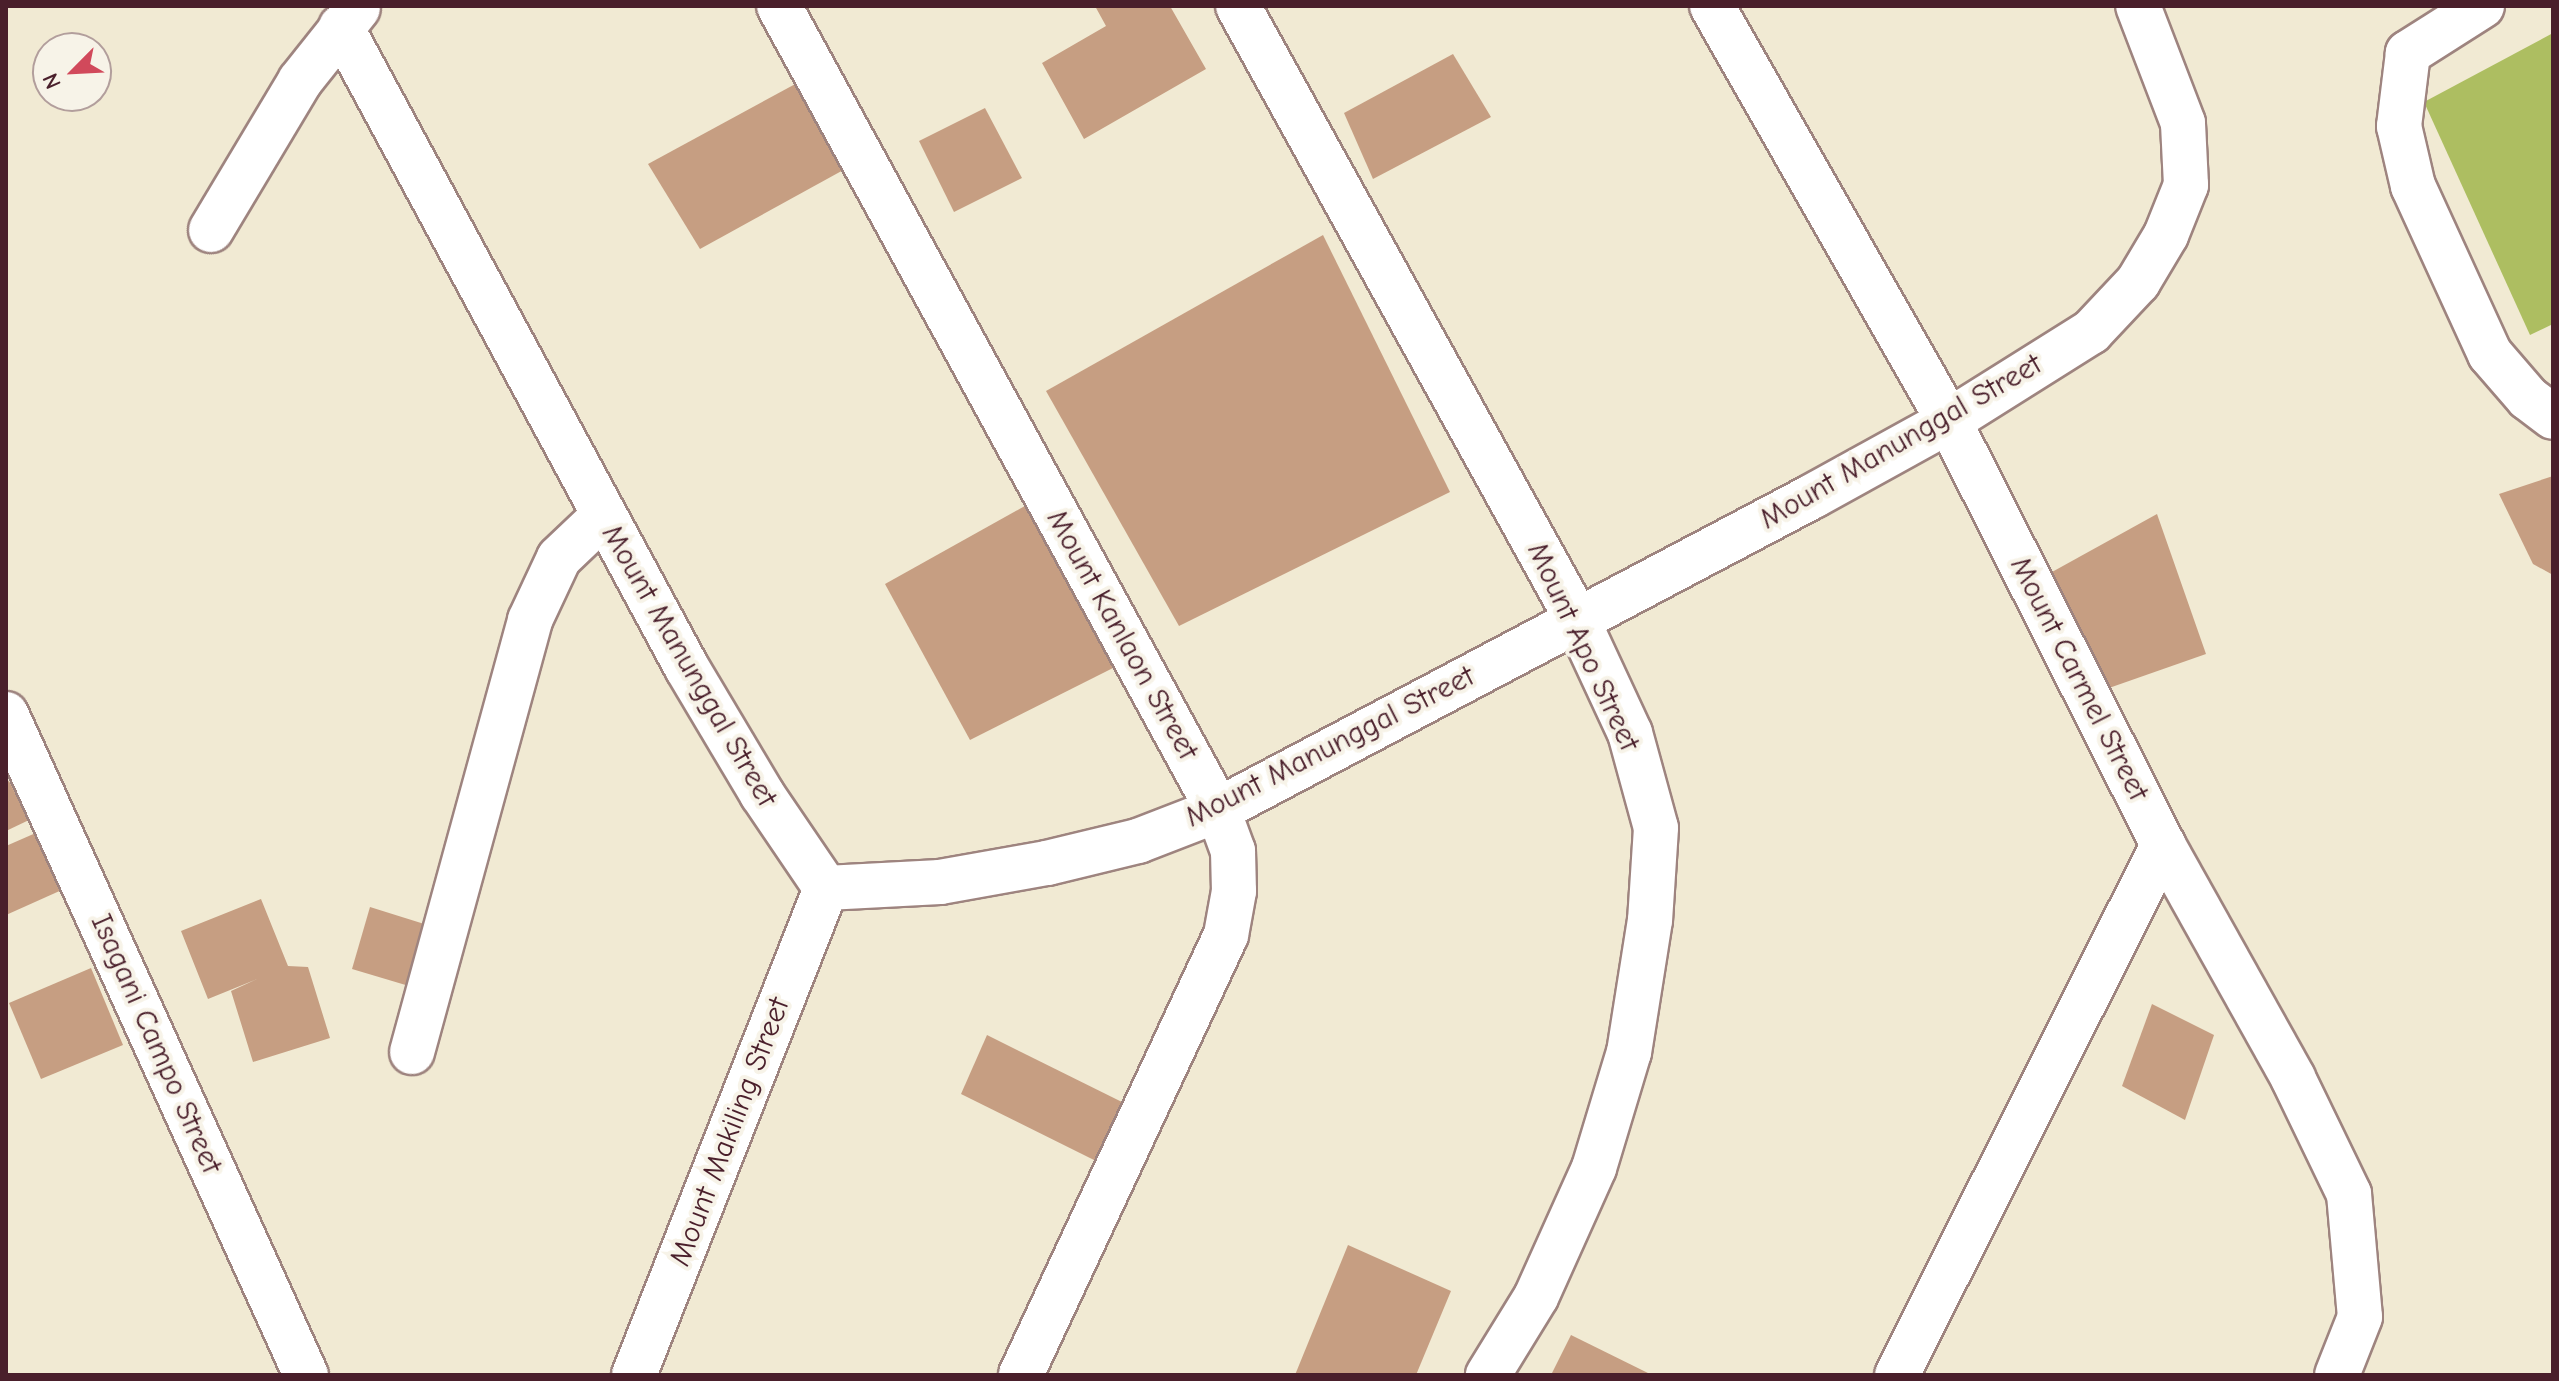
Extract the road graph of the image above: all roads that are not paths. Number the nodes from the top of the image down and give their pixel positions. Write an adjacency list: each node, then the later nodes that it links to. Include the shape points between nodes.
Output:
1 (779, 6): 13 (street, Mount Kanlaon Street)
2 (1238, 6): 11 (street, Mount Apo Street)
3 (1712, 6): 9 (street, Mount Carmel Street)
4 (2138, 6): 9 (street, Mount Manunggal Street, via 2183,123 2186,185 2166,235 2138,282 2091,332)
5 (2482, 6): 8 (street, via 2408,53 2399,126 2413,186 2490,354 2528,398)
6 (350, 16): 7 (street, via 300,81); 10 (street, Mount Manunggal Street)
7 (211, 230)
8 (2553, 417)
9 (1949, 421): 11 (street, Mount Manunggal Street); 14 (street, Mount Carmel Street)
10 (602, 517): 15 (street, Mount Manunggal Street, via 762,794); 16 (street, via 559,558 530,620)
11 (1577, 619): 13 (street, Mount Manunggal Street); 20 (street, Mount Apo Street, via 1630,733 1656,828 1650,920 1629,1052 1594,1168 1536,1297)
12 (6, 714): 17 (street, Isagani Campo Street)
13 (1218, 810): 15 (street, Mount Manunggal Street, via 1138,841 1047,863 940,882); 19 (street, Mount Kanlaon Street, via 1233,851 1234,891 1226,935)
14 (2163, 845): 21 (street); 22 (street, Mount Carmel Street, via 2293,1078 2349,1194 2360,1317)
15 (826, 888): 18 (street, Mount Makiling Street)
16 (412, 1052)
17 (306, 1375)
18 (634, 1375)
19 (1021, 1375)
20 (1488, 1375)
21 (1897, 1375)
22 (2337, 1375)

